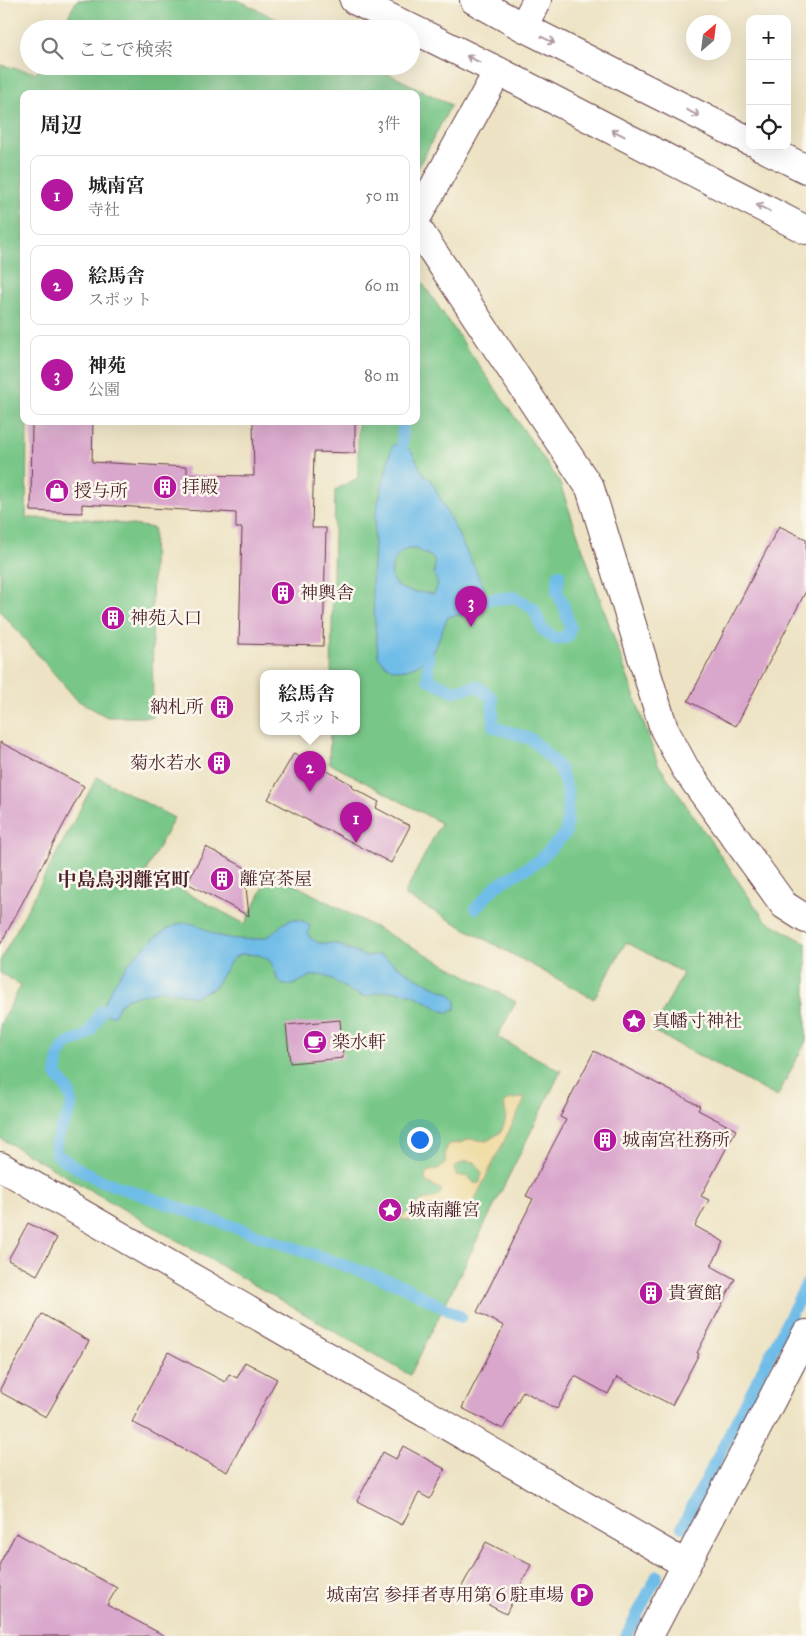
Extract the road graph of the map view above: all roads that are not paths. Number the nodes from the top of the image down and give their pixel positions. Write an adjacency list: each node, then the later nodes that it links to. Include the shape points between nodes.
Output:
1 (354, 0): 4 (street, one-way to 1)
2 (474, 0): 5 (street)
3 (537, 0): 5 (street)
4 (395, 20)
5 (523, 27): 8 (street, one-way to 8)
6 (420, 33): 7 (street, one-way to 6)
7 (498, 71): 11 (street); 12 (street, one-way to 7)
8 (746, 139)
9 (768, 150): 10 (street)
10 (806, 169)
11 (420, 212)
12 (806, 230)
13 (420, 232): 14 (street, via 590,488 664,729 685,768 784,905)
14 (806, 919)
15 (0, 1166): 17 (street)
16 (806, 1334): 17 (street)
17 (685, 1564): 18 (street)
18 (649, 1636)

